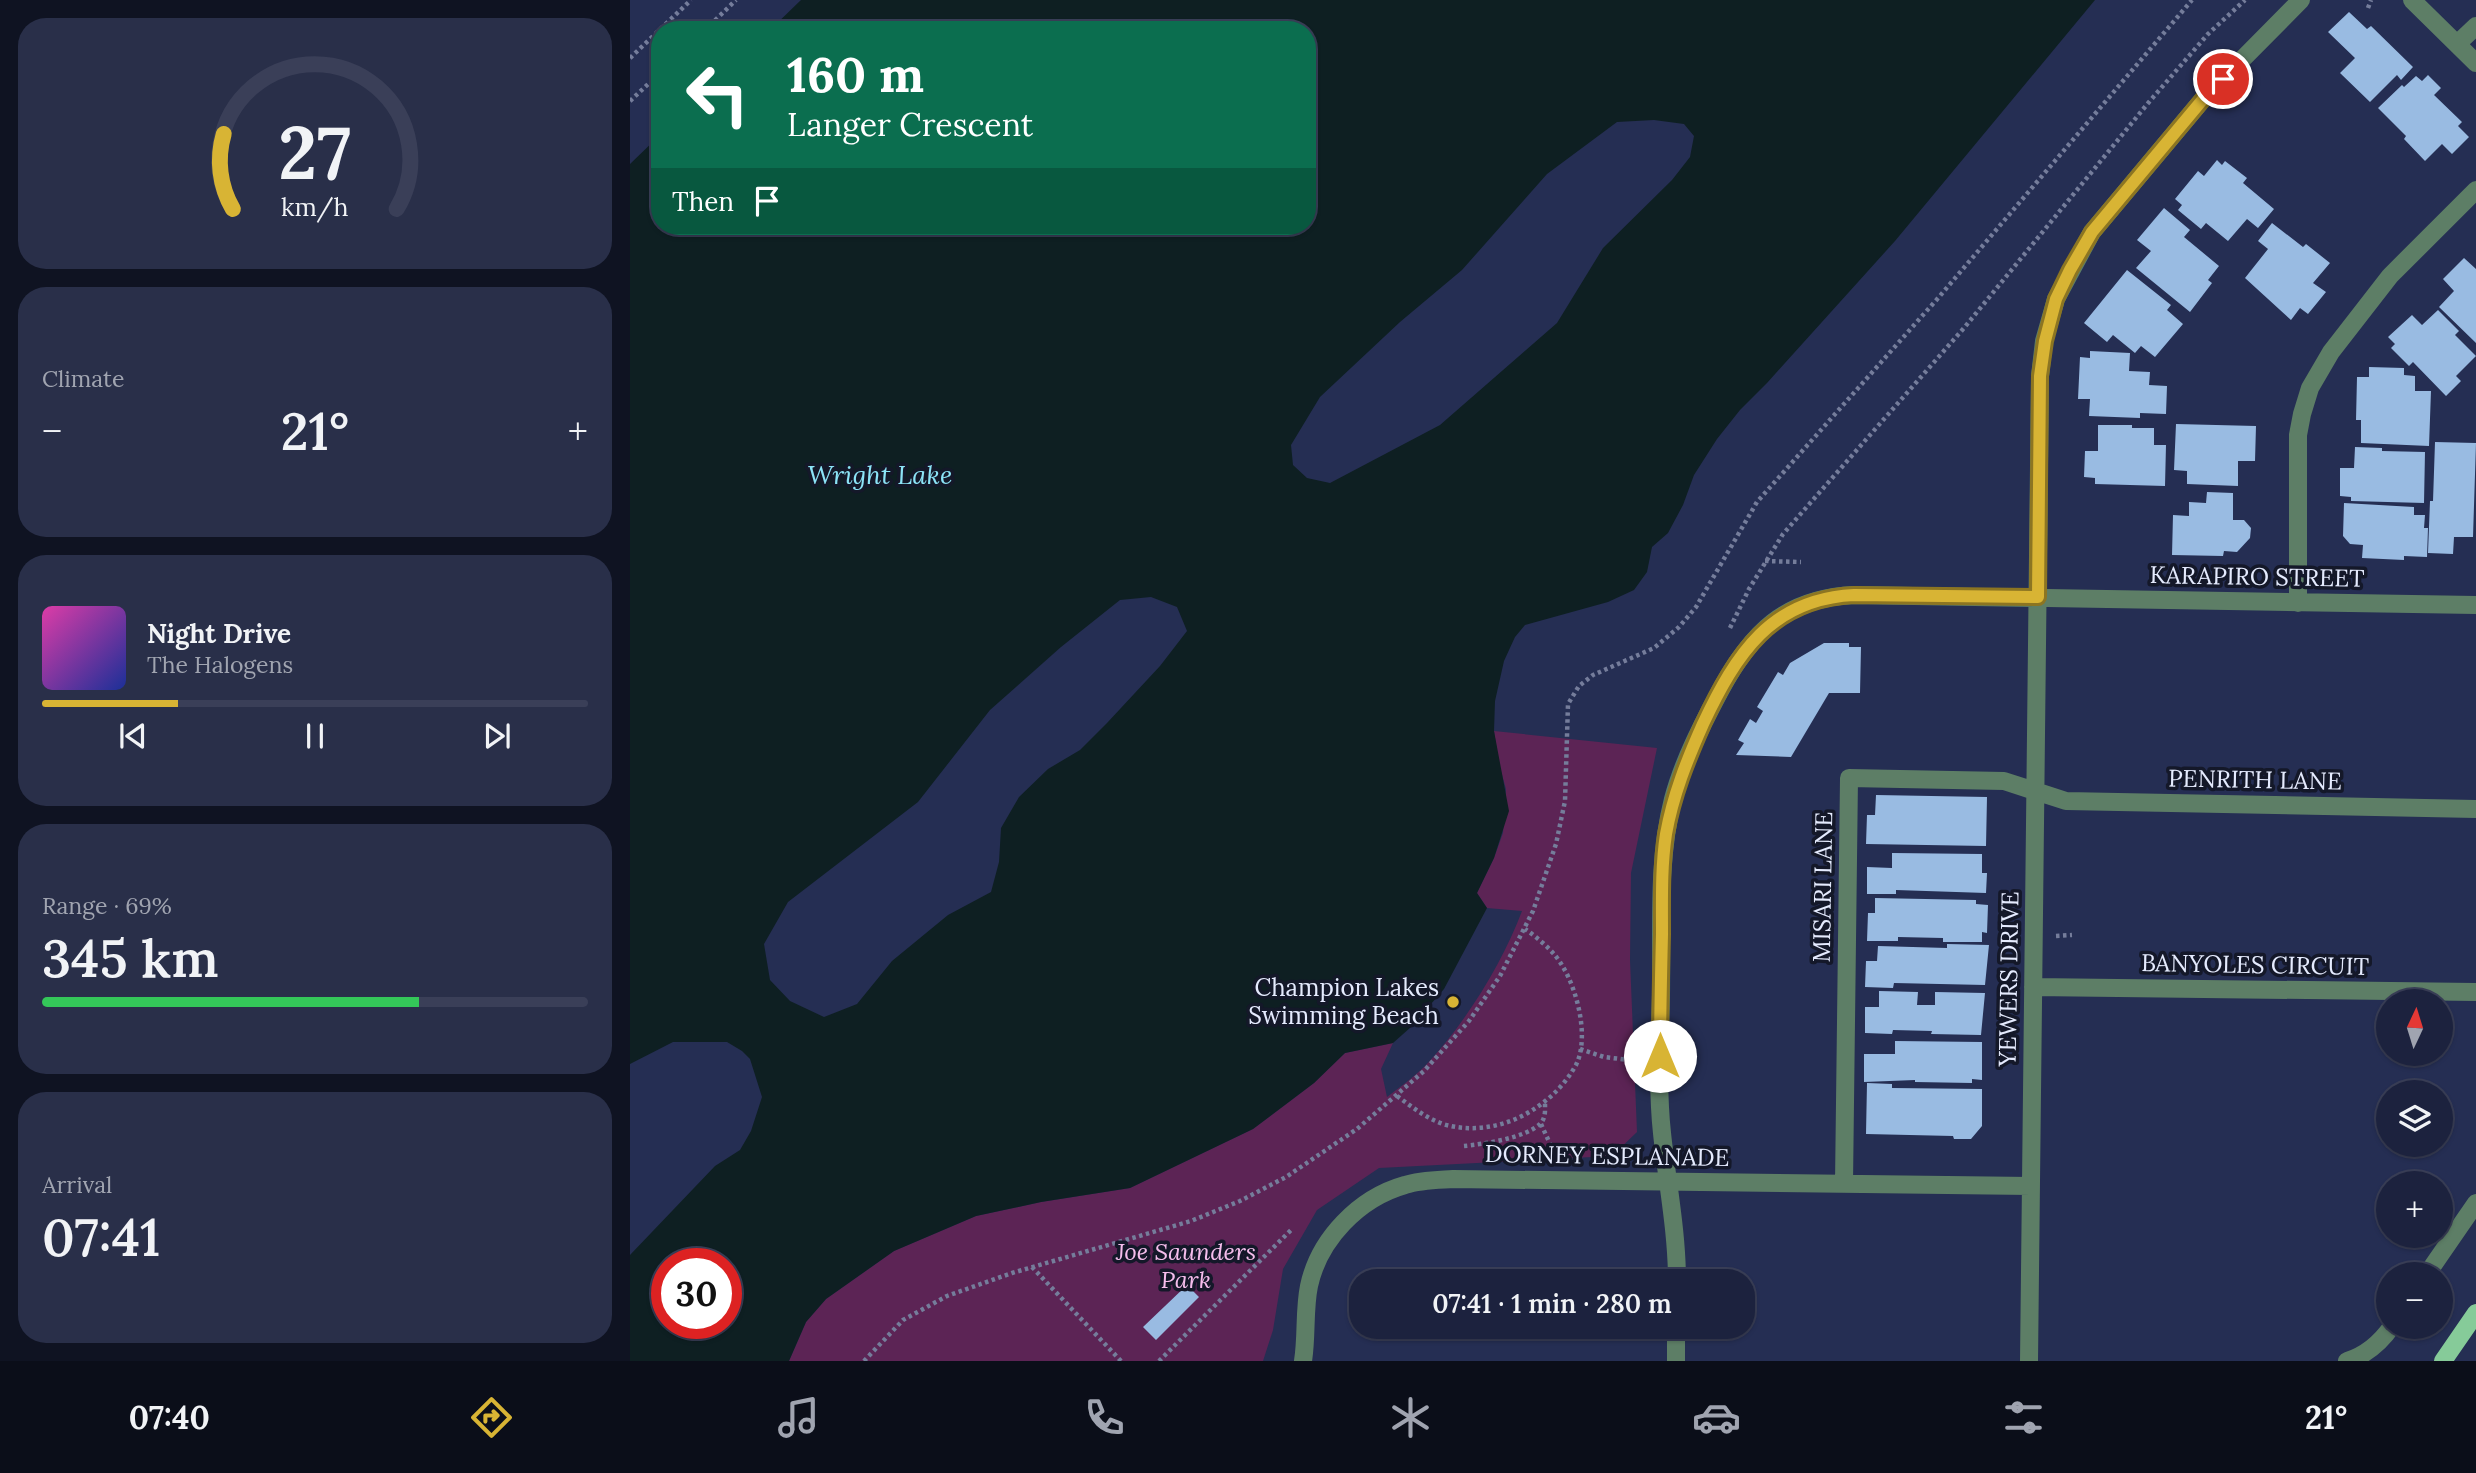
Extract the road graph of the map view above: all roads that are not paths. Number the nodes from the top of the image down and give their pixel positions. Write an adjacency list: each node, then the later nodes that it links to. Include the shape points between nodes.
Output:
1 (2301, 0): 7 (street, YEWERS DRIVE, via 2204,98 2092,232 2056,299 2040,376)
2 (2412, 0): 4 (street)
3 (2476, 26): 4 (street)
4 (2457, 44): 5 (street)
5 (2476, 63)
6 (2476, 190): 8 (street, via 2390,276 2331,352 2310,388 2298,435)
7 (2038, 597): 8 (street, KARAPIRO STREET); 10 (street, YEWERS DRIVE); 14 (street, KARAPIRO STREET, via 1825,598 1803,604 1764,629 1732,669 1687,758 1666,835 1660,1080)
8 (2298, 603): 9 (street, KARAPIRO STREET)
9 (2476, 605)
10 (2035, 791): 11 (street, PENRITH LANE, via 2066,801); 12 (street, YEWERS DRIVE); 15 (street, MISARI LANE, via 2004,781 1849,778)
11 (2476, 809)
12 (2033, 987): 13 (street, BANYOLES CIRCUIT); 16 (street, YEWERS DRIVE)
13 (2476, 992)
14 (1669, 1182): 15 (street, DORNEY ESPLANADE); 19 (street, KARAPIRO STREET); 23 (street, DORNEY ESPLANADE, via 1453,1179 1405,1184 1382,1194 1348,1218 1321,1253 1309,1284)
15 (1844, 1184): 16 (street, DORNEY ESPLANADE)
16 (2031, 1186): 25 (street, YEWERS DRIVE)
17 (2476, 1202): 18 (street)
18 (2435, 1262)
19 (1675, 1269)
20 (2476, 1313): 27 (main road)
21 (1676, 1339): 24 (street)
22 (2383, 1339): 26 (street)
23 (1303, 1361)
24 (1676, 1361)
25 (2029, 1361)
26 (2347, 1361)
27 (2443, 1361)

